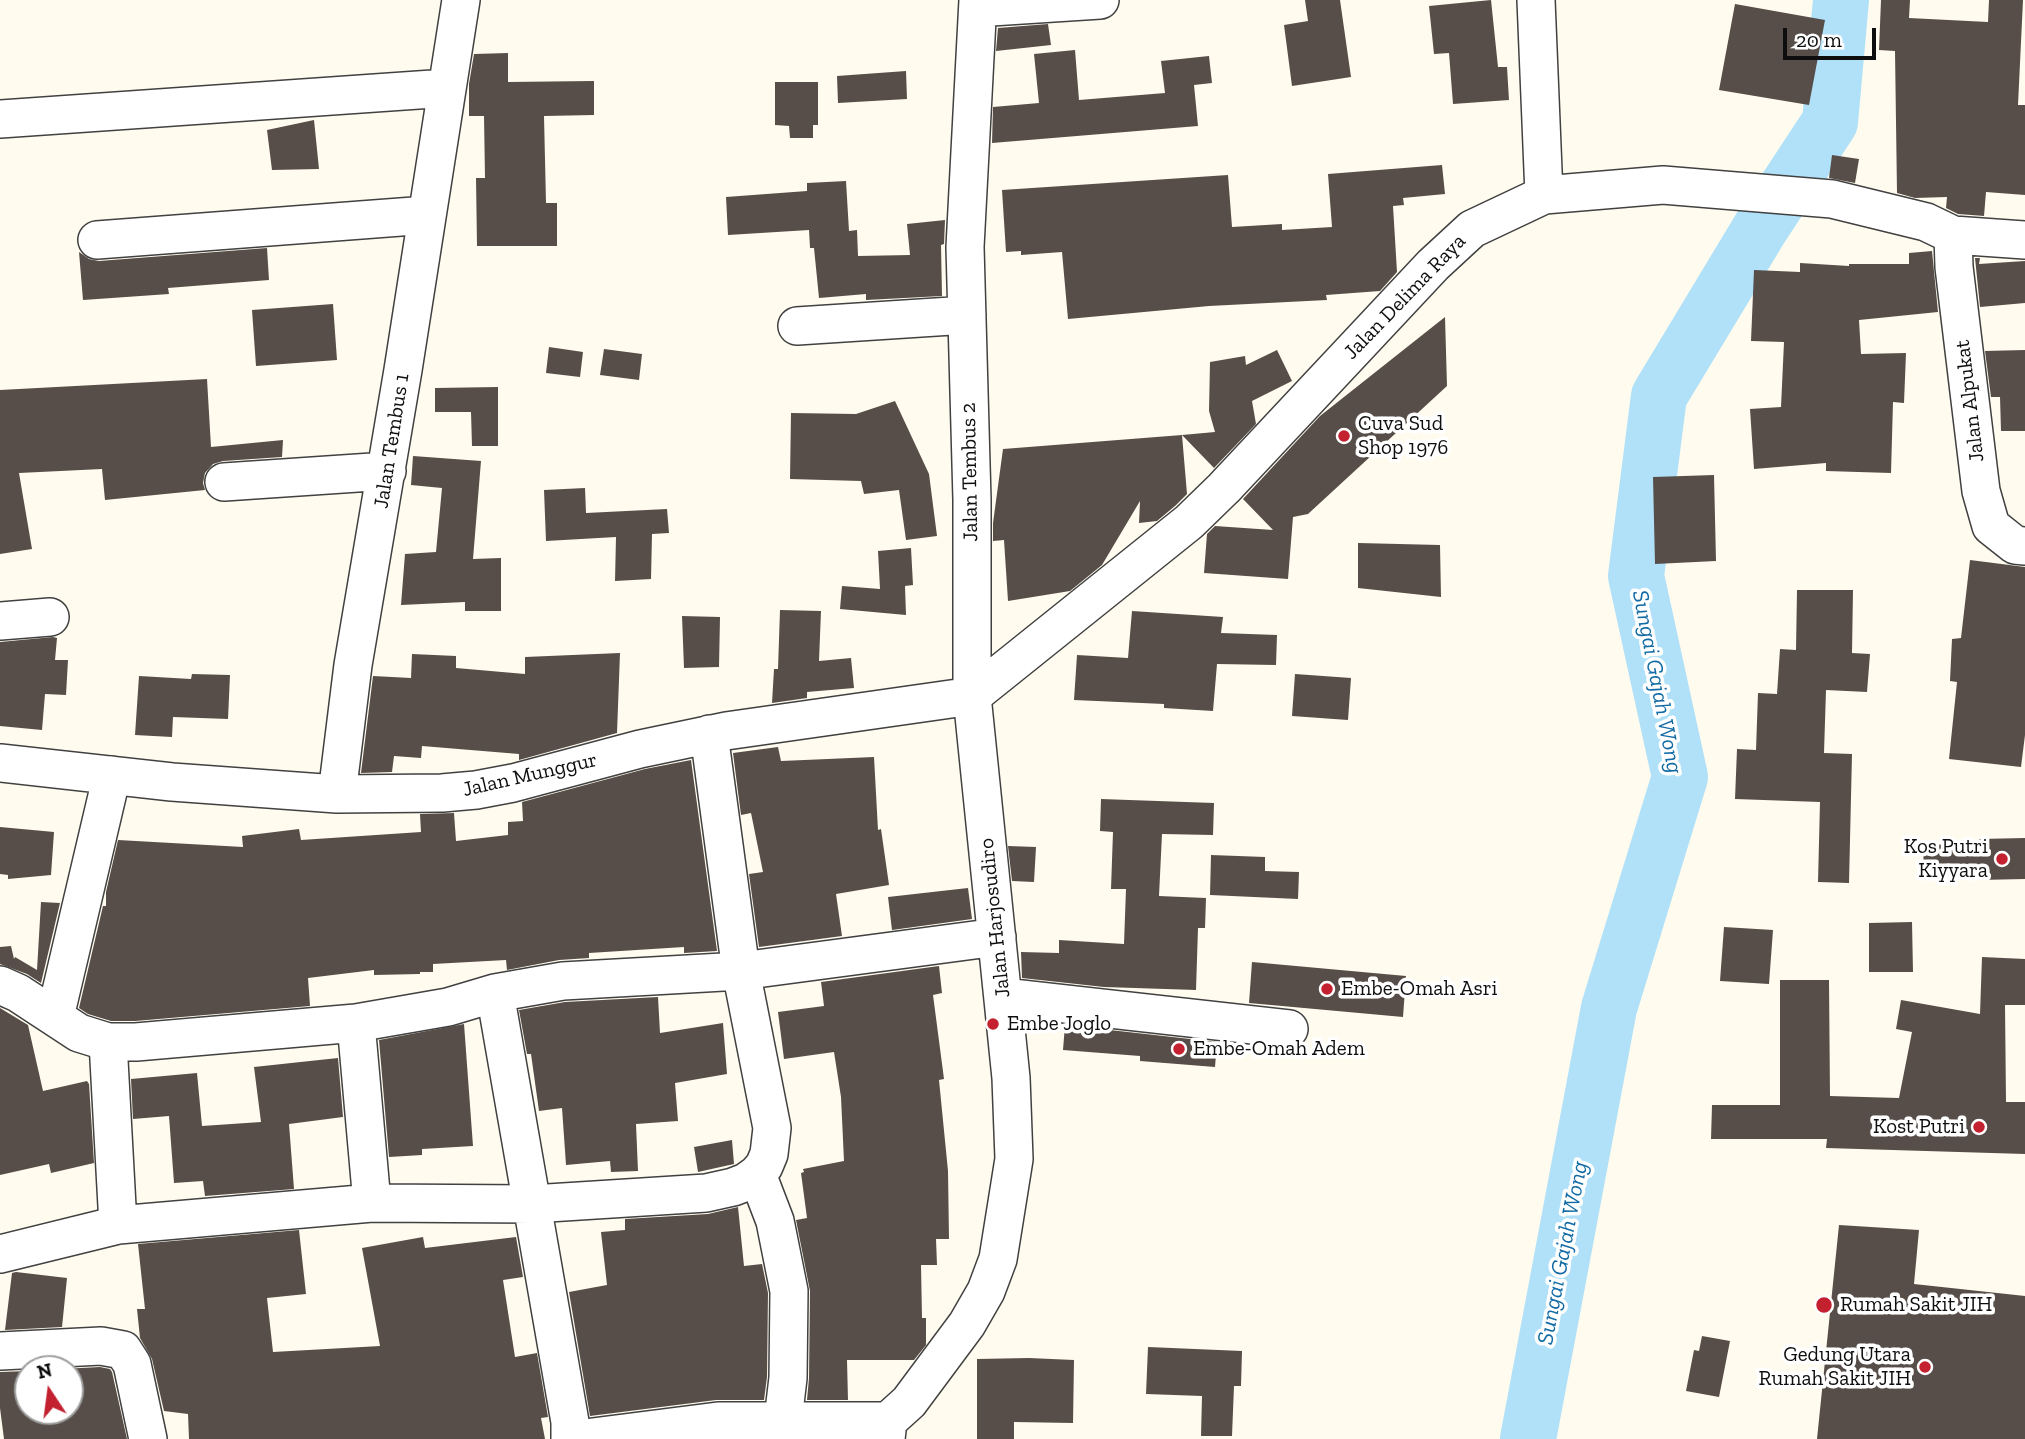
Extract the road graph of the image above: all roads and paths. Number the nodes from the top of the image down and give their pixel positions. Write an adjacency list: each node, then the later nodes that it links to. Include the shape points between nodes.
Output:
1 (461, 0): 5 (street, Jalan Tembus 1)
2 (1100, 0): 4 (street)
3 (1535, 0): 7 (street)
4 (985, 3): 12 (street, Jalan Tembus 2, via 965,247)
5 (447, 88): 6 (street); 8 (street, Jalan Tembus 1)
6 (0, 119)
7 (1544, 195): 9 (street, Jalan Delima Raya, via 1662,185 1832,199 1926,222); 19 (street, Jalan Delima Raya, via 1472,229 1189,522)
8 (427, 215): 10 (street); 14 (street, Jalan Tembus 1)
9 (1953, 235): 11 (street); 16 (street, Jalan Alpukat, via 1981,491 1991,526 2014,545)
10 (97, 240)
11 (2025, 240)
12 (967, 315): 13 (street); 19 (street, Jalan Tembus 2)
13 (797, 326)
14 (387, 471): 15 (street); 23 (street, Jalan Tembus 1, via 353,665)
15 (224, 482)
16 (2025, 546)
17 (50, 617): 18 (street)
18 (0, 621)
19 (972, 696): 20 (street, Jalan Munggur); 24 (street, Jalan Harjosudiro)
20 (709, 734): 23 (street, Jalan Munggur, via 476,790); 25 (street)
21 (0, 763): 22 (street, Jalan Munggur)
22 (112, 775): 23 (street, Jalan Munggur); 29 (street)
23 (337, 794)
24 (997, 937): 25 (street); 28 (street, Jalan Harjosudiro)
25 (741, 971): 27 (street, via 563,981); 33 (street, via 772,1128 769,1154)
26 (0, 985): 29 (street)
27 (495, 993): 30 (street, via 448,1007); 35 (street)
28 (1003, 997): 31 (street); 40 (street, Jalan Harjosudiro, via 1014,1159 998,1259 967,1324)
29 (55, 1017): 32 (street, via 79,1033)
30 (356, 1023): 32 (street); 34 (street)
31 (1289, 1029)
32 (108, 1042): 36 (street)
33 (757, 1174): 35 (street, via 733,1187 706,1193); 39 (street, via 775,1221 789,1291)
34 (372, 1203): 35 (street); 36 (street)
35 (532, 1204): 42 (street)
36 (118, 1225): 37 (street)
37 (0, 1254)
38 (0, 1351): 41 (street, via 101,1346 123,1350 132,1364)
39 (783, 1420): 40 (street); 43 (street, via 718,1420)
40 (887, 1430)
41 (148, 1439)
42 (570, 1439)
43 (577, 1439)

